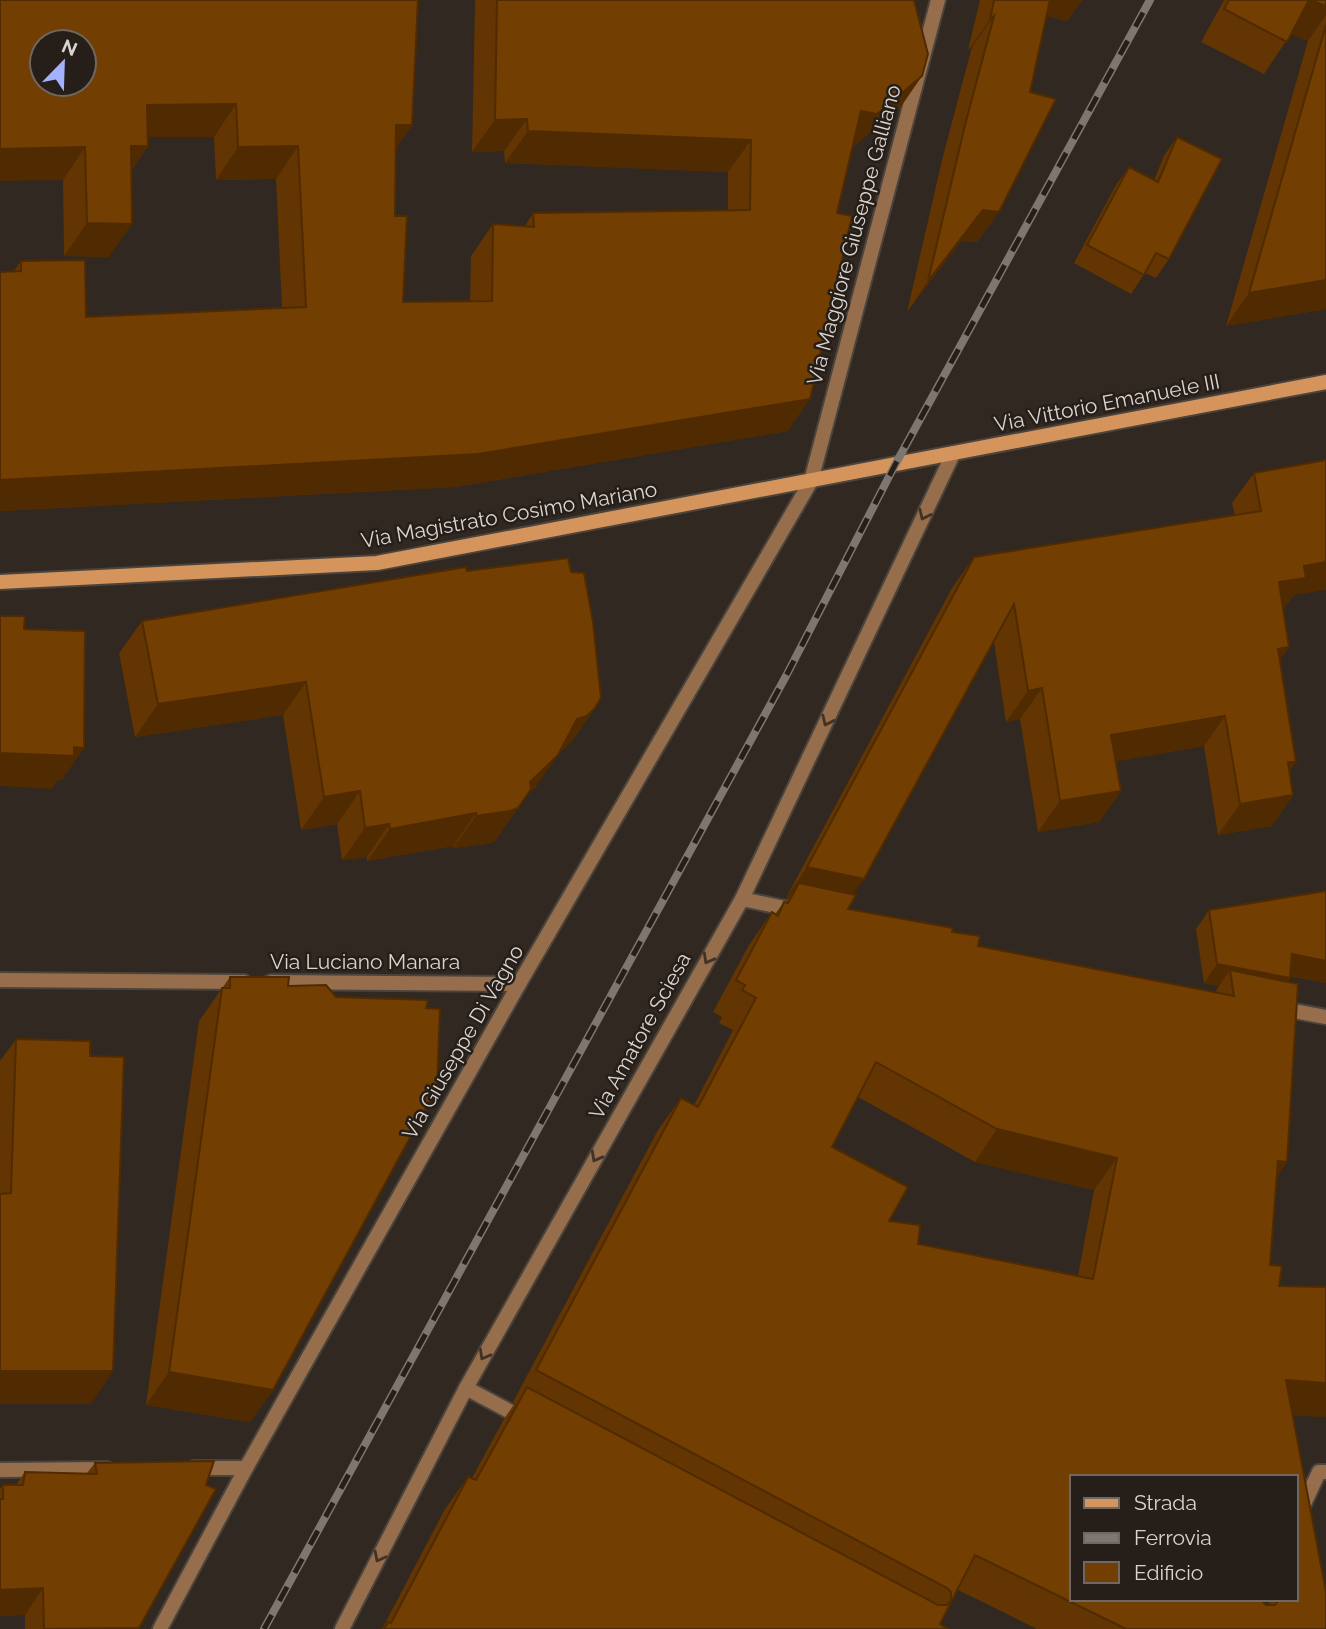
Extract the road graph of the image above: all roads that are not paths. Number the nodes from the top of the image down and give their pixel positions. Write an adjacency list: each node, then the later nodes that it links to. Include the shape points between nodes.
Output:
1 (938, 0): 5 (street, Via Maggiore Giuseppe Galliano)
2 (1326, 382): 3 (street, Via Vittorio Emanuele III)
3 (953, 454): 4 (street, Via Vittorio Emanuele III); 7 (street, Via Amatore Sciesa, one-way to 7)
4 (895, 465): 5 (street, Via Magistrato Cosimo Mariano)
5 (811, 481): 6 (street, Via Magistrato Cosimo Mariano, via 377,563); 10 (street, Via Giuseppe Di Vagno)
6 (0, 582)
7 (742, 899): 8 (street); 13 (street, Via Amatore Sciesa, one-way to 13)
8 (810, 913)
9 (0, 980): 10 (street, Via Luciano Manara)
10 (519, 984): 16 (street, Via Giuseppe Di Vagno)
11 (1258, 1003): 12 (street)
12 (1326, 1017)
13 (466, 1388): 14 (street); 22 (street, Via Amatore Sciesa, one-way to 22)
14 (539, 1427)
15 (178, 1468): 16 (street)
16 (246, 1468): 21 (street, Via Giuseppe Di Vagno)
17 (123, 1469): 18 (street)
18 (0, 1470)
19 (1326, 1472): 20 (street, via 1319,1472)
20 (1298, 1517)
21 (160, 1629)
22 (342, 1629)

